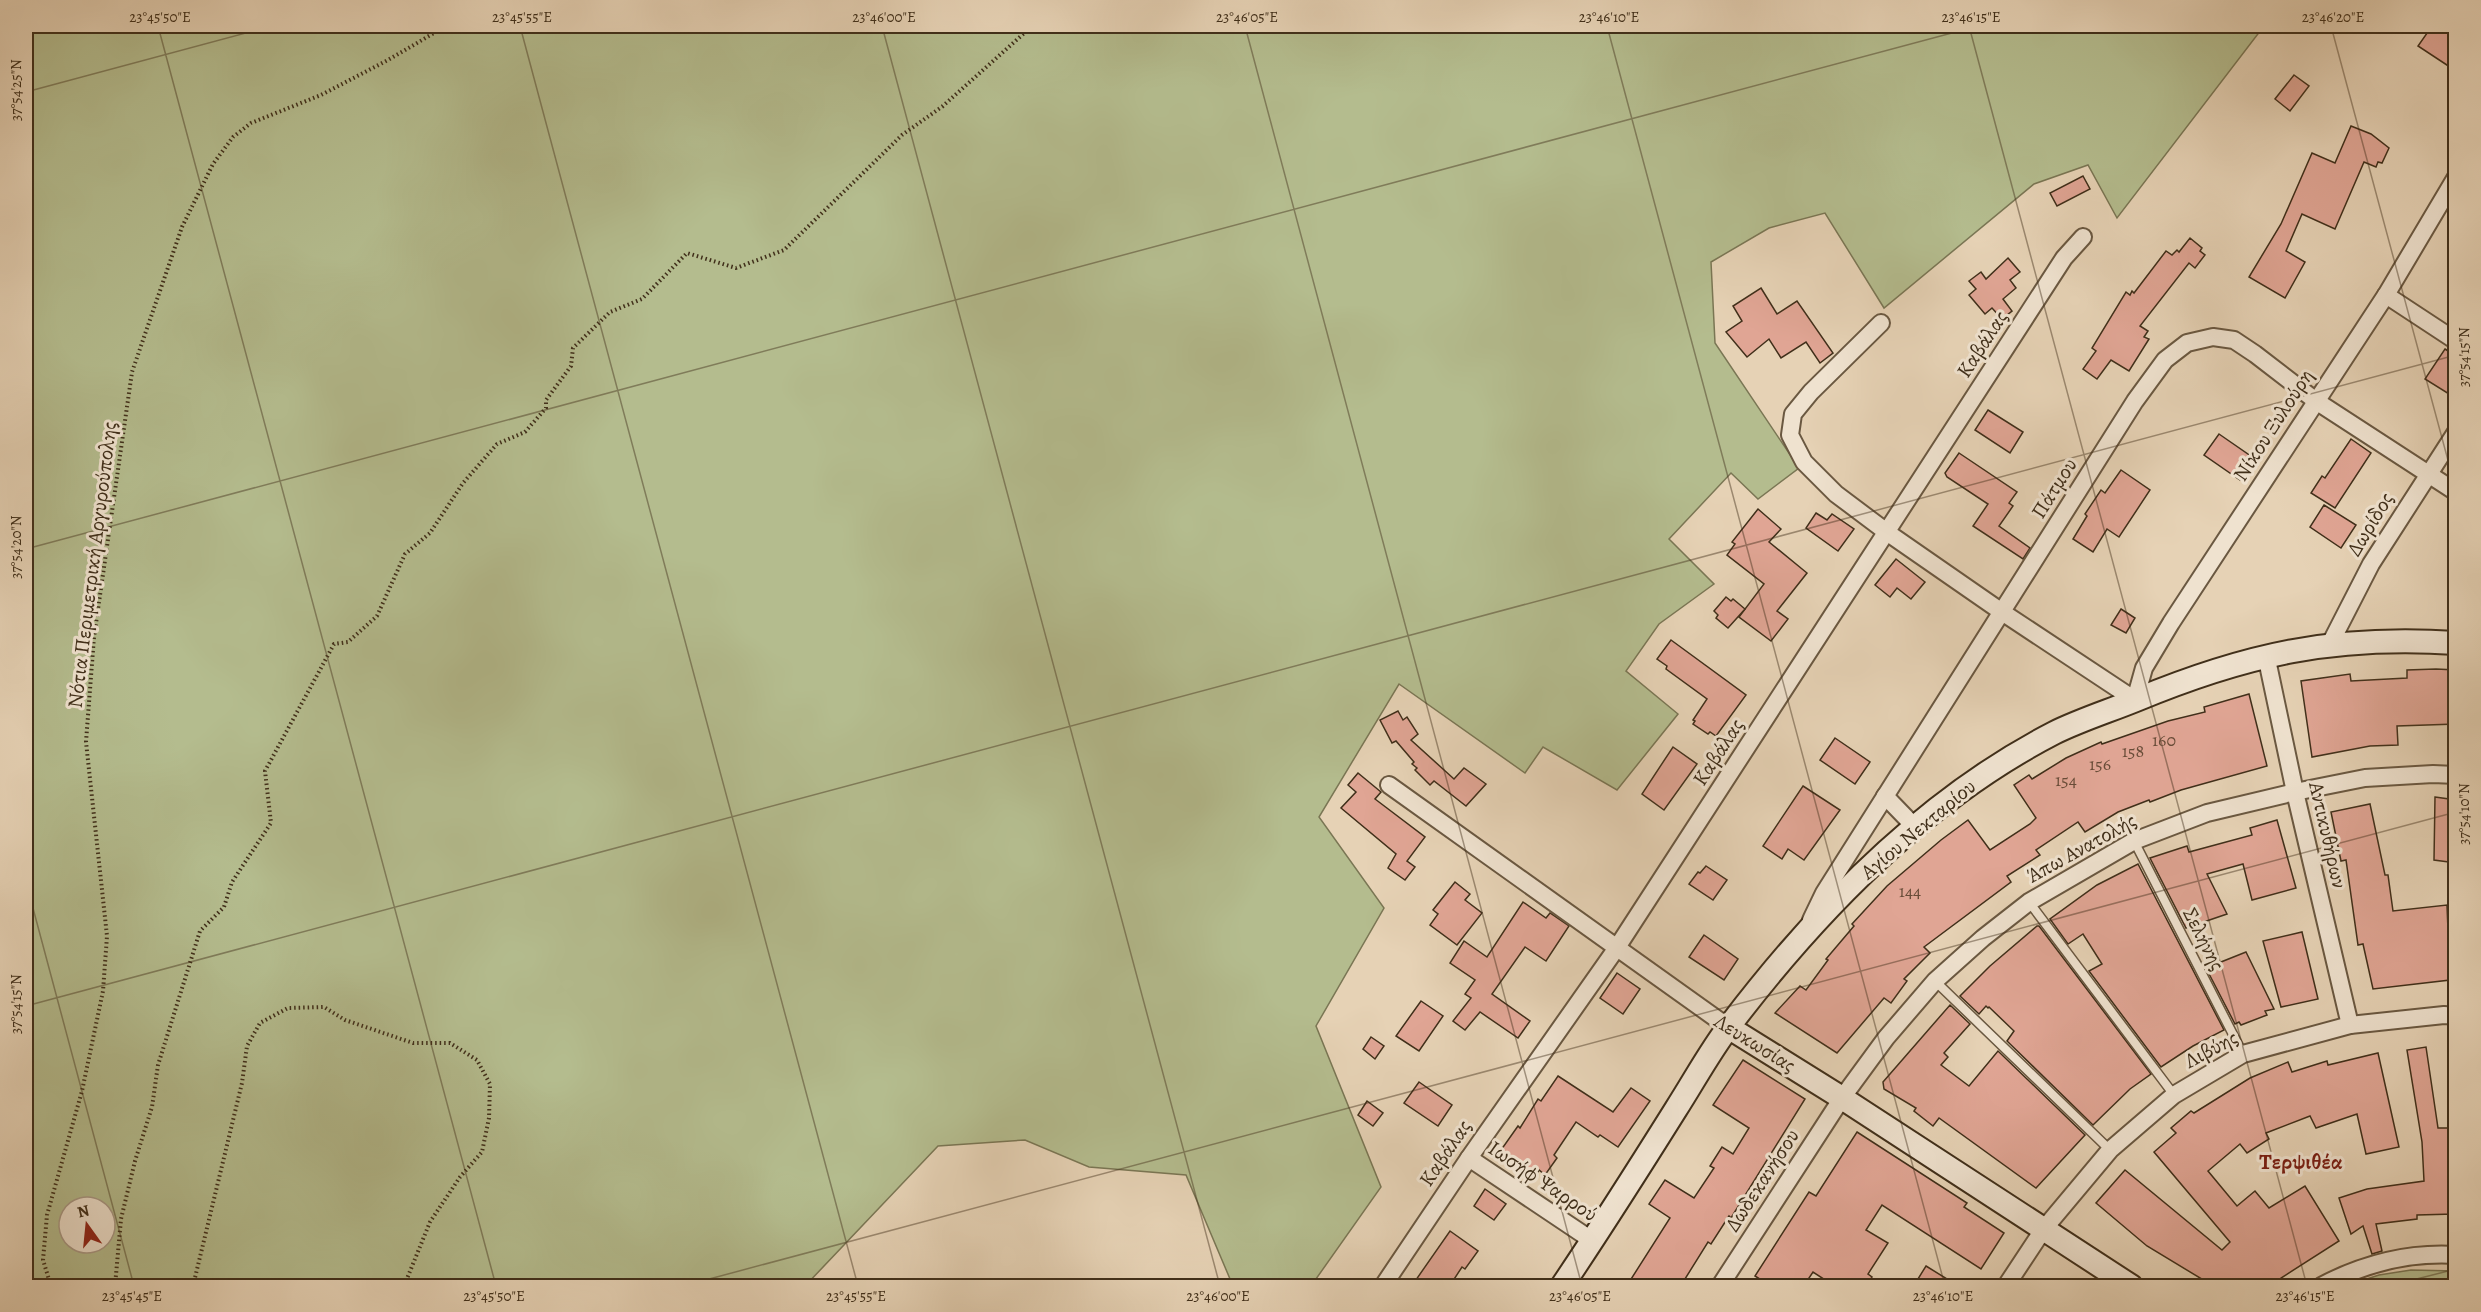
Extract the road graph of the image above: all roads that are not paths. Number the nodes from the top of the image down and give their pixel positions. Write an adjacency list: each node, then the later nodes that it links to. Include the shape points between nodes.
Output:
1 (2456, 177): 3 (street, Νίκου Ξυλούρη)
2 (2084, 237): 10 (street, Καβάλας, via 2064,258)
3 (2386, 295): 5 (street); 6 (street, Νίκου Ξυλούρη)
4 (1881, 322): 10 (street, via 1793,414 1790,435 1804,462 1836,494)
5 (2456, 341)
6 (2316, 400): 8 (street, Πάτμου); 11 (street, Πάτμου, via 2234,340 2213,337 2187,343 2165,360 2135,401); 15 (street, Νίκου Ξυλούρη, via 2144,668)
7 (2456, 432): 8 (street, Δωρίδος)
8 (2427, 473): 9 (street, Πάτμου); 13 (street, Δωρίδος, via 2371,564)
9 (2456, 492)
10 (1888, 533): 11 (street); 24 (street, Καβάλας)
11 (2001, 612): 15 (street); 19 (street, Πάτμου)
12 (2456, 643): 13 (street, Αγίου Νεκταρίου, via 2407,640)
13 (2330, 644): 14 (street, Αγίου Νεκταρίου)
14 (2266, 655): 15 (street, Αγίου Νεκταρίου, via 2192,677); 18 (street, Αντικυθήρων)
15 (2135, 700): 20 (street, Αγίου Νεκταρίου, via 2056,732 1982,775)
16 (2456, 775): 18 (street, Άπω Ανατολής, via 2365,778)
17 (1389, 785): 24 (street, Λευκωσίας)
18 (2295, 792): 21 (street, Άπω Ανατολής, via 2207,813); 27 (street, Αντικυθήρων)
19 (1885, 795): 20 (street); 23 (street, Πάτμου, via 1824,893)
20 (1914, 826): 23 (street, Αγίου Νεκταρίου)
21 (2134, 841): 22 (street, Άπω Ανατολής); 29 (lane, Σελήνης)
22 (2029, 902): 25 (street, Άπω Ανατολής); 30 (lane)
23 (1804, 936): 28 (street, Αγίου Νεκταρίου)
24 (1616, 949): 28 (street, Λευκωσίας); 33 (street, Καβάλας)
25 (1935, 981): 31 (street, Άπω Ανατολής); 32 (lane)
26 (2456, 1016): 27 (street, Λιβύης)
27 (2350, 1025): 29 (street, Λιβύης)
28 (1728, 1027): 31 (street, Λευκωσίας); 35 (street, Αγίου Νεκταρίου)
29 (2243, 1054): 30 (street, Λιβύης)
30 (2174, 1095): 32 (street, Λιβύης)
31 (1842, 1098): 34 (street, Λευκωσίας); 39 (street, Δωδεκανήσου)
32 (2110, 1150): 34 (street, Λιβύης)
33 (1469, 1158): 35 (street, Ιωσήφ Ψαρρού); 37 (street, Καβάλας)
34 (2043, 1230): 40 (street, Λιβύης); 41 (street, Λευκωσίας)
35 (1593, 1241): 38 (street, Αγίου Νεκταρίου)
36 (2456, 1255): 42 (street, via 2409,1256 2376,1262)
37 (1383, 1287)
38 (1562, 1287)
39 (1720, 1287)
40 (2006, 1287)
41 (2131, 1287)
42 (2321, 1287)

